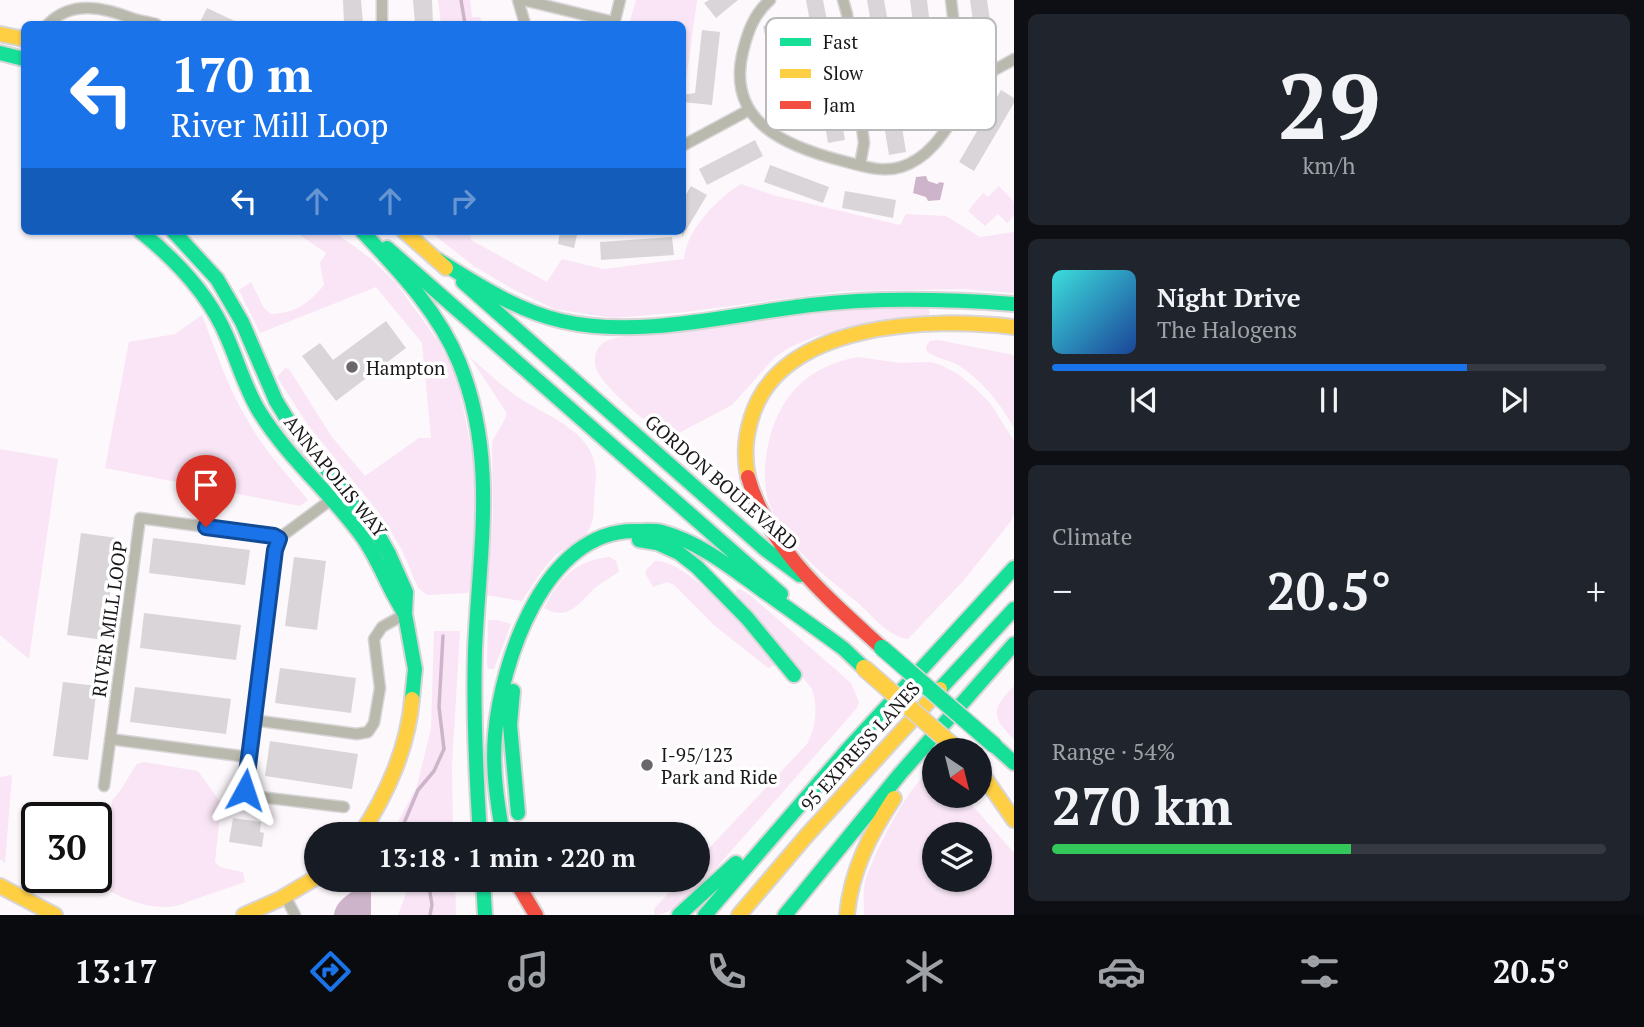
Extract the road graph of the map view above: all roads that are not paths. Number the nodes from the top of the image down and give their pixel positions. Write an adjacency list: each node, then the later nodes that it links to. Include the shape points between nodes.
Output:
1 (122, 0): 8 (street)
2 (382, 0): 13 (street)
3 (521, 0): 14 (street); 15 (street)
4 (620, 0): 16 (street)
5 (770, 0): 23 (street, via 757,13 741,56 741,80)
6 (843, 0): 9 (street)
7 (951, 0): 10 (street)
8 (114, 10): 11 (street, via 72,5); 12 (street)
9 (848, 18)
10 (954, 18)
11 (51, 21)
12 (136, 21)
13 (382, 21)
14 (524, 21)
15 (606, 21)
16 (615, 21)
17 (0, 34): 18 (main road)
18 (21, 38)
19 (0, 52): 20 (main road)
20 (21, 58)
21 (1014, 59): 22 (street)
22 (996, 69)
23 (749, 110): 24 (street); 28 (street)
24 (766, 129)
25 (767, 130): 29 (street, via 806,151)
26 (862, 130): 29 (street)
27 (945, 130): 29 (street, via 910,164 887,169)
28 (686, 144)
29 (860, 165)
30 (145, 235): 37 (main road, ANNAPOLIS WAY, via 186,271)
31 (177, 235): 36 (main road, ANNAPOLIS WAY)
32 (368, 235): 64 (main road, via 447,339 467,383 480,432 486,499 474,725)
33 (370, 235): 48 (main road)
34 (409, 235): 35 (main road, GORDON BOULEVARD)
35 (438, 260): 38 (main road, via 531,311 587,326 641,327 883,299); 44 (main road, GORDON BOULEVARD, via 766,550)
36 (217, 279): 37 (main road); 46 (main road, ANNAPOLIS WAY, via 289,422 368,520 389,554 406,592)
37 (200, 291): 40 (main road, ANNAPOLIS WAY, via 223,327 257,410 293,460)
38 (1014, 304)
39 (1014, 327): 44 (main road, via 937,323 859,335 797,358 768,383 748,426 748,475 773,530)
40 (332, 499): 41 (street); 46 (main road, ANNAPOLIS WAY, via 368,544)
41 (279, 539): 51 (street); 53 (street, RIVER MILL LOOP, via 140,518)
42 (559, 566): 48 (main road, via 585,543 612,533 646,529 675,534 706,549); 49 (main road, via 541,587); 50 (main road, via 622,541 657,543 680,553 725,595)
43 (1014, 568): 66 (main road)
44 (816, 587): 55 (main road, GORDON BOULEVARD, bridge)
45 (1014, 609): 79 (main road, 95 EXPRESS LANES)
46 (405, 614): 51 (street, via 382,627 374,639 380,688 368,732); 63 (main road, ANNAPOLIS WAY, via 415,669 407,728 397,764)
47 (1013, 645): 80 (main road); 81 (main road, via 882,815 853,876)
48 (844, 649): 52 (main road, bridge)
49 (511, 655): 61 (main road, via 510,725); 65 (main road, via 495,738)
50 (794, 675)
51 (253, 720): 54 (street)
52 (944, 738)
53 (110, 740): 54 (street); 57 (street, RIVER MILL LOOP)
54 (247, 757): 60 (street, via 244,785 248,794)
55 (1014, 763)
56 (992, 780): 59 (main road)
57 (104, 786)
58 (992, 788): 62 (main road)
59 (1014, 799)
60 (344, 807)
61 (518, 813)
62 (1014, 820)
63 (367, 822)
64 (479, 822)
65 (501, 822)
66 (773, 835): 77 (main road); 78 (main road)
67 (304, 885): 71 (main road)
68 (0, 886): 72 (main road)
69 (484, 892): 75 (main road)
70 (522, 892): 76 (main road)
71 (285, 896): 73 (main road); 74 (street)
72 (55, 915)
73 (244, 915)
74 (295, 915)
75 (485, 915)
76 (536, 915)
77 (679, 915)
78 (705, 915)
79 (739, 915)
80 (785, 915)
81 (847, 915)

